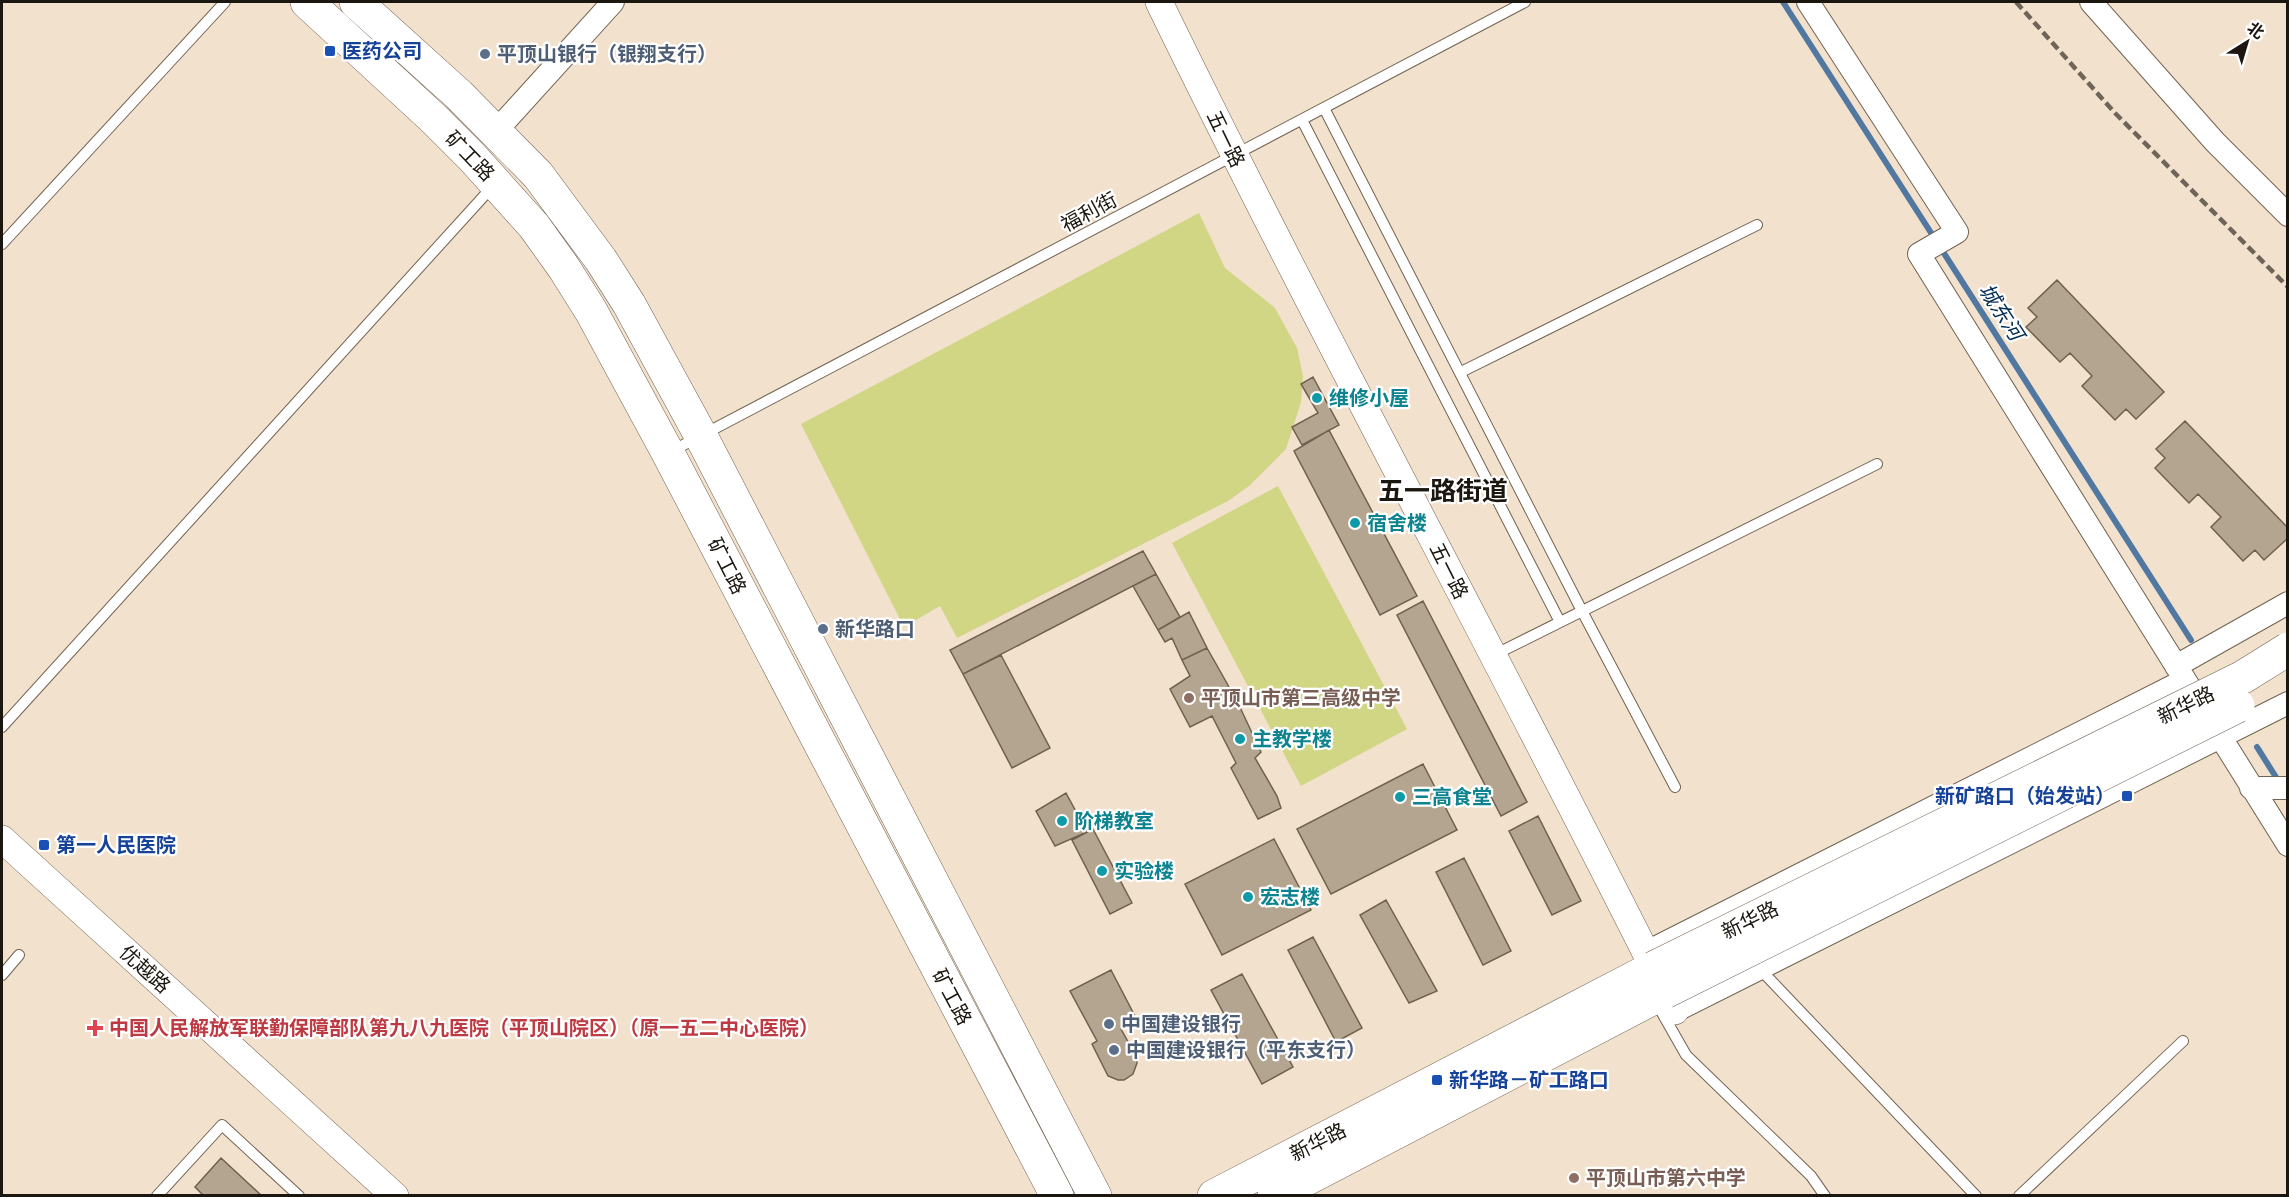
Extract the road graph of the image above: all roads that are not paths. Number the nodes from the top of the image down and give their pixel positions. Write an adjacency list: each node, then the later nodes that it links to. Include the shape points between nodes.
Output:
1 (225, 2): 16 (lane)
2 (306, 2): 13 (main road, 矿工路, via 433,118)
3 (356, 2): 11 (main road, 矿工路)
4 (613, 2): 11 (street)
5 (1159, 2): 12 (street, 五一路)
6 (1525, 2): 9 (lane, 福利街)
7 (1808, 2): 26 (street, via 1957,232 1919,254)
8 (2091, 2): 14 (street, via 2215,142)
9 (1324, 108): 10 (lane, 福利街); 17 (lane)
10 (1302, 120): 12 (lane, 福利街); 23 (lane)
11 (496, 131): 18 (main road, 矿工路, via 538,175 601,260)
12 (1234, 156): 18 (lane, 福利街); 25 (street, 五一路)
13 (496, 182): 19 (main road, 矿工路, via 564,268); 29 (lane)
14 (2288, 215)
15 (1757, 225): 17 (lane)
16 (2, 244)
17 (1461, 372): 22 (lane)
18 (701, 436): 19 (lane, 福利街); 45 (main road, 矿工路)
19 (668, 453): 44 (main road, 矿工路)
20 (1877, 464): 22 (lane)
21 (2288, 603): 26 (street)
22 (1582, 611): 23 (lane); 31 (lane)
23 (1560, 622): 25 (lane)
24 (2288, 647): 39 (main road, 新华路, bridge, via 2243,677)
25 (1493, 656): 39 (street, 五一路)
26 (2180, 673): 30 (street); 39 (street)
27 (2288, 675): 39 (main road, 新华路, bridge, via 2251,699)
28 (2288, 703): 30 (street)
29 (2, 728)
30 (2218, 736): 32 (street); 37 (street)
31 (1675, 787)
32 (2257, 788): 33 (street); 35 (street)
33 (2288, 788)
34 (2, 839): 43 (street, 优越路)
35 (2288, 844)
36 (19, 955): 38 (lane)
37 (1760, 969): 39 (street); 49 (lane)
38 (2, 975)
39 (1658, 984): 46 (main road, 新华路); 47 (main road, 新华路); 48 (lane, via 1686,1055 1811,1176)
40 (2183, 1041): 50 (lane)
41 (157, 1196): 42 (lane, via 222,1125)
42 (299, 1196)
43 (395, 1196)
44 (1057, 1196)
45 (1095, 1196)
46 (1214, 1196)
47 (1274, 1196)
48 (1825, 1196)
49 (1976, 1196)
50 (2019, 1196)

